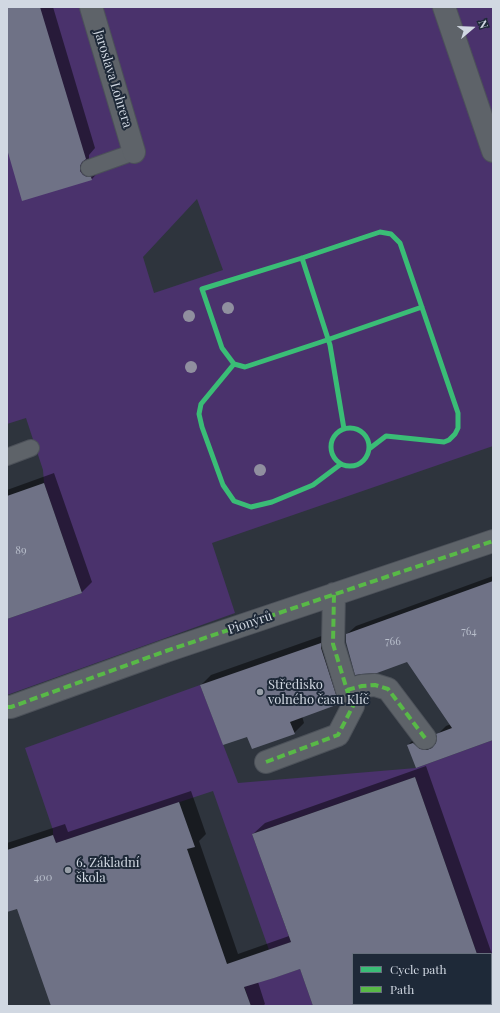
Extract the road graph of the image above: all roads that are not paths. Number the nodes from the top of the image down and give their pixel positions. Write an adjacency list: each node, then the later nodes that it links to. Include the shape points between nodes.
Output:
1 (91, 7): 4 (street, Jaroslava Lohrera)
2 (444, 7): 3 (street)
3 (493, 151)
4 (134, 152): 5 (lane)
5 (89, 168)
6 (31, 448): 7 (lane)
7 (7, 457)
8 (493, 540): 9 (street, Pionýrů)
9 (334, 594): 10 (street, via 333,644); 11 (street, Pionýrů)
10 (346, 690): 12 (street, via 376,685 388,689); 13 (street, via 353,706 338,735)
11 (7, 707)
12 (425, 738)
13 (266, 762)

